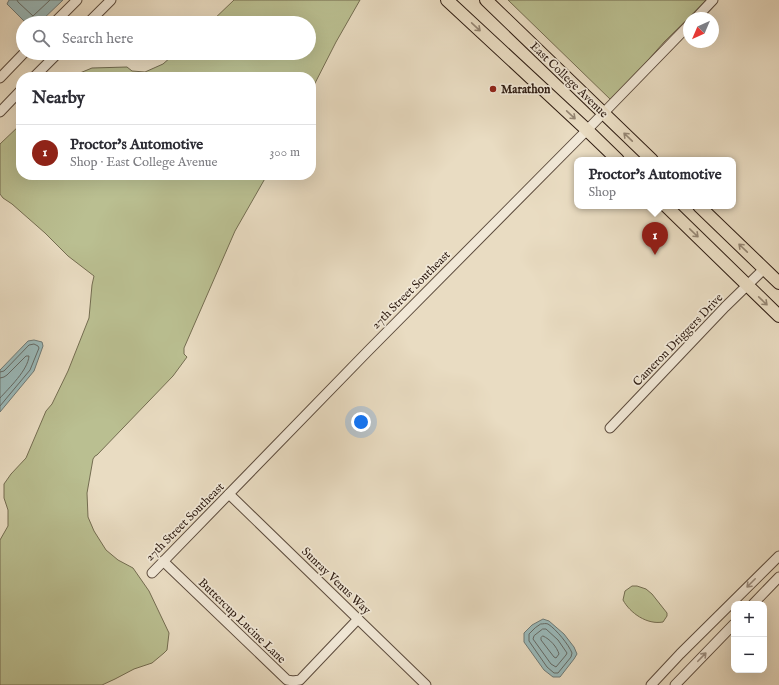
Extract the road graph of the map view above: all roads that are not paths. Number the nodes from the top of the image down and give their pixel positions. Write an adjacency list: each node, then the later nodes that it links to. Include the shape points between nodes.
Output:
1 (77, 0): 7 (street)
2 (111, 0): 8 (street)
3 (447, 0): 17 (main road, East College Avenue, one-way to 17)
4 (486, 0): 16 (main road, East College Avenue)
5 (713, 0): 6 (street)
6 (702, 12)
7 (61, 16)
8 (95, 16)
9 (683, 31): 16 (street, 27th Street Southeast)
10 (17, 60): 13 (street)
11 (51, 60): 12 (street)
12 (39, 72)
13 (0, 78)
14 (16, 95): 15 (street)
15 (0, 112)
16 (603, 113): 17 (street, 27th Street Southeast); 19 (main road, East College Avenue, one-way to 16)
17 (587, 130): 18 (main road, East College Avenue); 27 (street, 27th Street Southeast)
18 (615, 157)
19 (649, 157)
20 (669, 209): 24 (main road, one-way to 24)
21 (702, 209): 22 (main road, one-way to 21)
22 (764, 269): 23 (main road); 24 (street, Cameron Driggers Drive)
23 (779, 283)
24 (747, 285): 25 (main road, one-way to 25); 26 (street, Cameron Driggers Drive)
25 (779, 316)
26 (610, 428)
27 (229, 494): 29 (street, 27th Street Southeast); 33 (street, Sunray Venus Way)
28 (779, 556): 36 (street, one-way to 36)
29 (163, 561): 30 (street, 27th Street Southeast); 33 (street, Buttercup Lucine Lane, via 287,680 300,680)
30 (152, 573)
31 (779, 577): 32 (street)
32 (756, 601)
33 (358, 619): 35 (street, Sunray Venus Way)
34 (731, 627): 37 (street, one-way to 34)
35 (426, 685)
36 (651, 685)
37 (675, 685)

